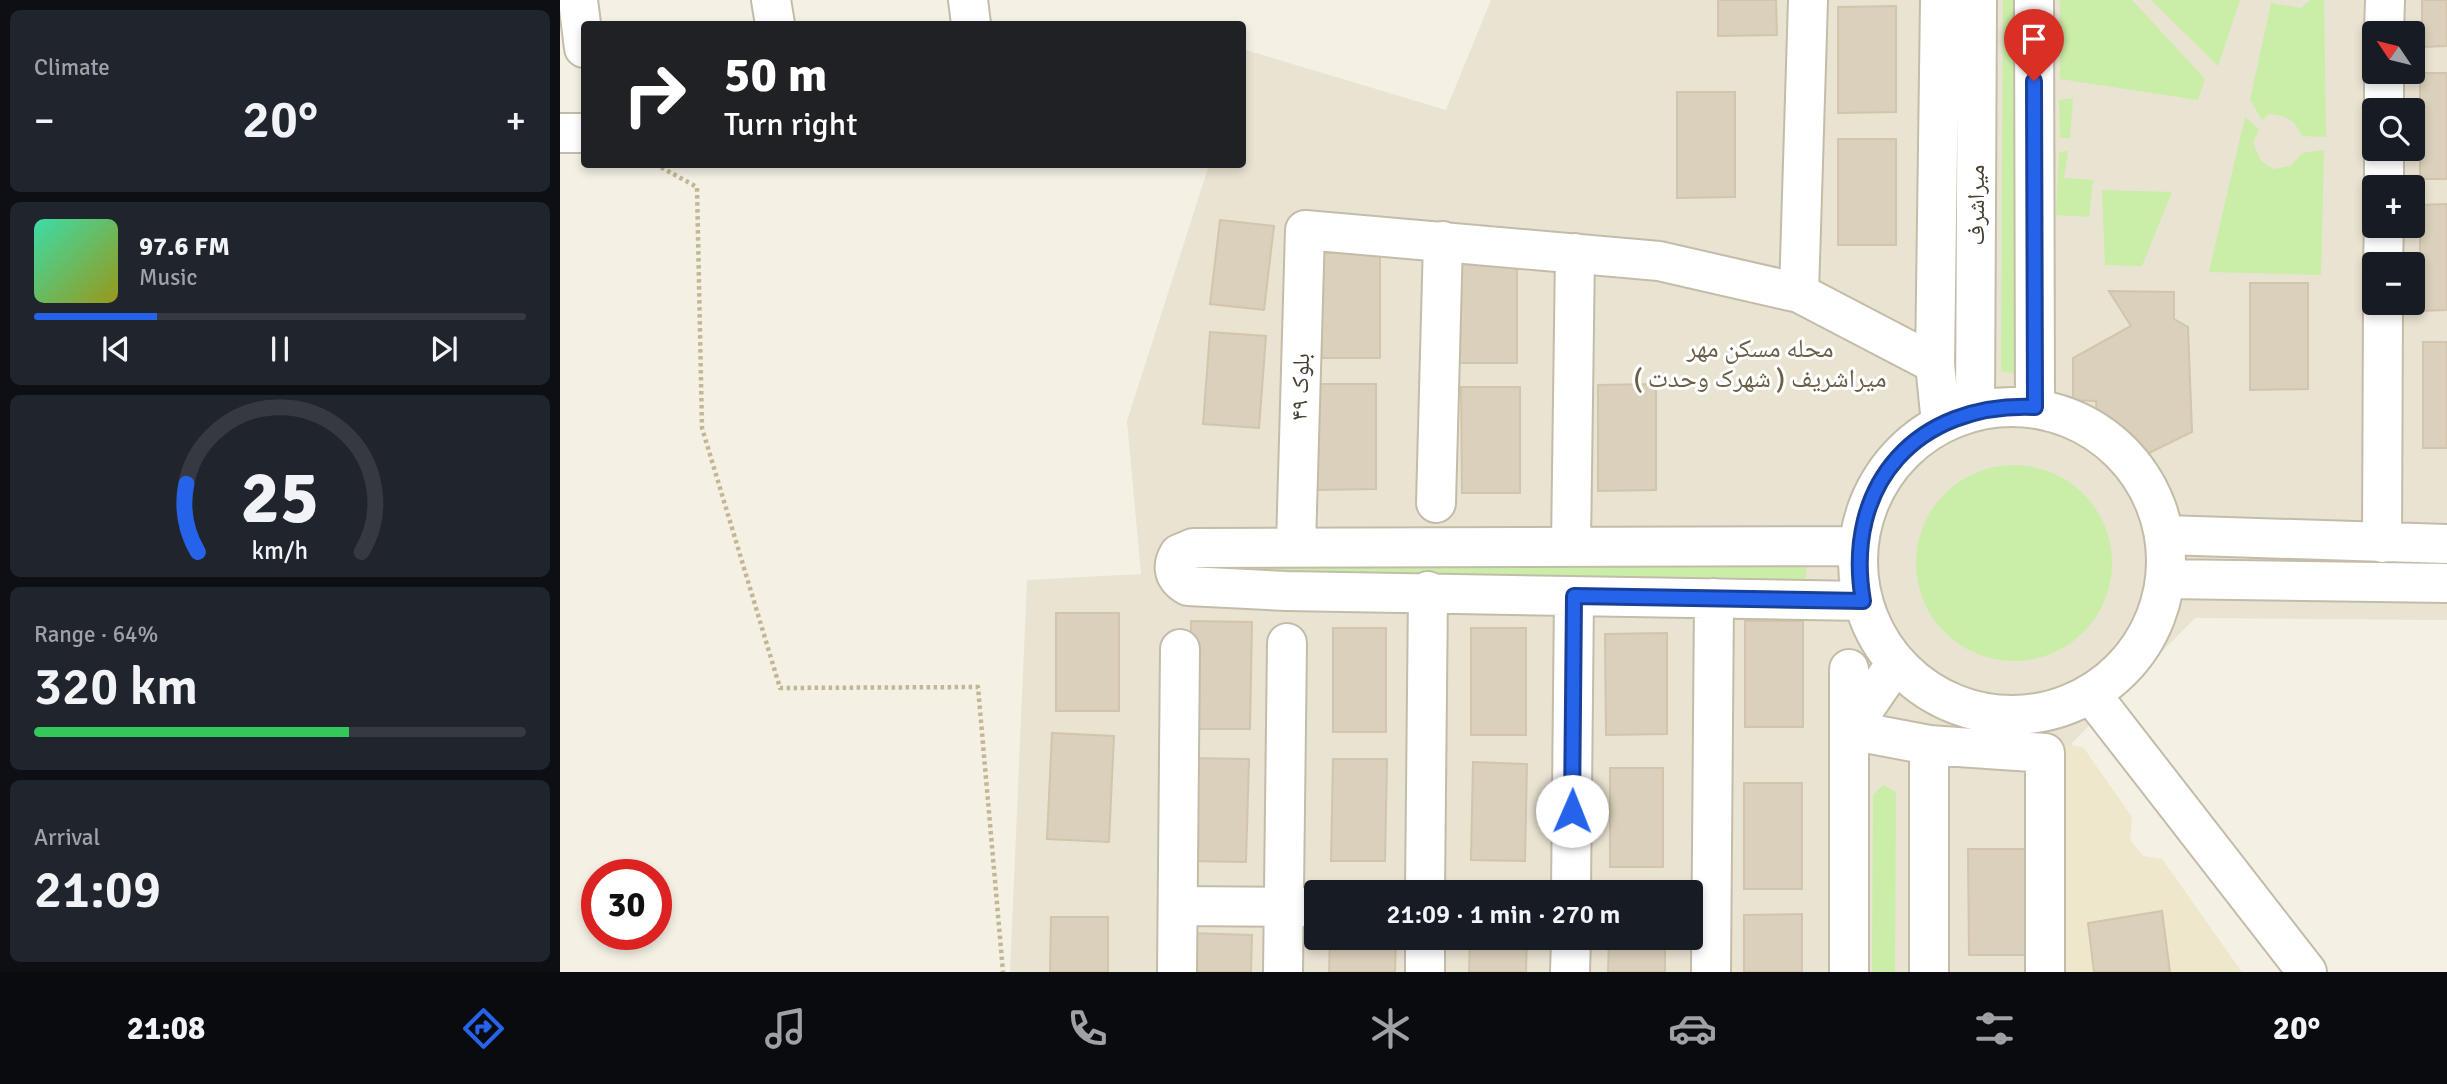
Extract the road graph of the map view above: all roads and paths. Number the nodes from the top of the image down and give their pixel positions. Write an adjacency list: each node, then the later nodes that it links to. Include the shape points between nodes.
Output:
1 (578, 0): 12 (street)
2 (771, 0): 9 (street)
3 (968, 0): 10 (street)
4 (1808, 0): 18 (street)
5 (1940, 0): 20 (street)
6 (1978, 0): 22 (street, میراشرف)
7 (2034, 0): 21 (street)
8 (2385, 0): 11 (street)
9 (774, 21)
10 (971, 21)
11 (2385, 21)
12 (581, 24)
13 (581, 132): 14 (street)
14 (560, 133)
15 (662, 168): 51 (path, via 697,187 702,428 780,688 978,687)
16 (1443, 241): 17 (street); 23 (street); 27 (street, بلوک ۴۹, via 1305,230)
17 (1575, 253): 18 (street, via 1659,261); 28 (street)
18 (1799, 293): 20 (street)
19 (2383, 315): 25 (street)
20 (1936, 364): 22 (street)
21 (2035, 407): 22 (street, via 2005,406); 24 (street, via 2081,421 2121,450 2150,488)
22 (1958, 417): 29 (street, via 1909,445 1884,474 1867,508)
23 (1436, 503)
24 (2165, 535): 25 (street); 30 (street)
25 (2382, 543): 26 (street)
26 (2447, 544)
27 (1296, 545): 28 (street); 32 (street, via 1186,550 1175,561 1176,576 1188,586)
28 (1571, 546): 29 (street)
29 (1858, 546): 35 (street)
30 (2166, 579): 31 (street); 40 (street, via 2153,625 2127,664)
31 (2447, 583)
32 (1428, 591): 33 (street); 43 (street)
33 (1574, 596): 34 (street); 44 (street)
34 (1714, 598): 35 (street); 45 (street)
35 (1863, 601): 38 (street, via 1876,634)
36 (1287, 643): 47 (street)
37 (1180, 649): 46 (street)
38 (1896, 663): 40 (street, via 1928,691 1967,709 2009,716 2040,712); 41 (street)
39 (1849, 669): 41 (street)
40 (2091, 694): 60 (street)
41 (1850, 730): 42 (street); 57 (street)
42 (1929, 746): 58 (street); 59 (street, via 2045,753)
43 (1425, 880)
44 (1571, 880)
45 (1702, 880)
46 (1178, 906): 47 (street); 52 (street)
47 (1300, 907): 53 (street)
48 (1703, 922): 56 (street)
49 (1425, 950): 54 (street)
50 (1571, 950): 55 (street)
51 (1003, 972)
52 (1177, 972)
53 (1283, 972)
54 (1425, 972)
55 (1570, 972)
56 (1711, 972)
57 (1849, 972)
58 (1929, 972)
59 (2045, 972)
60 (2307, 972)

